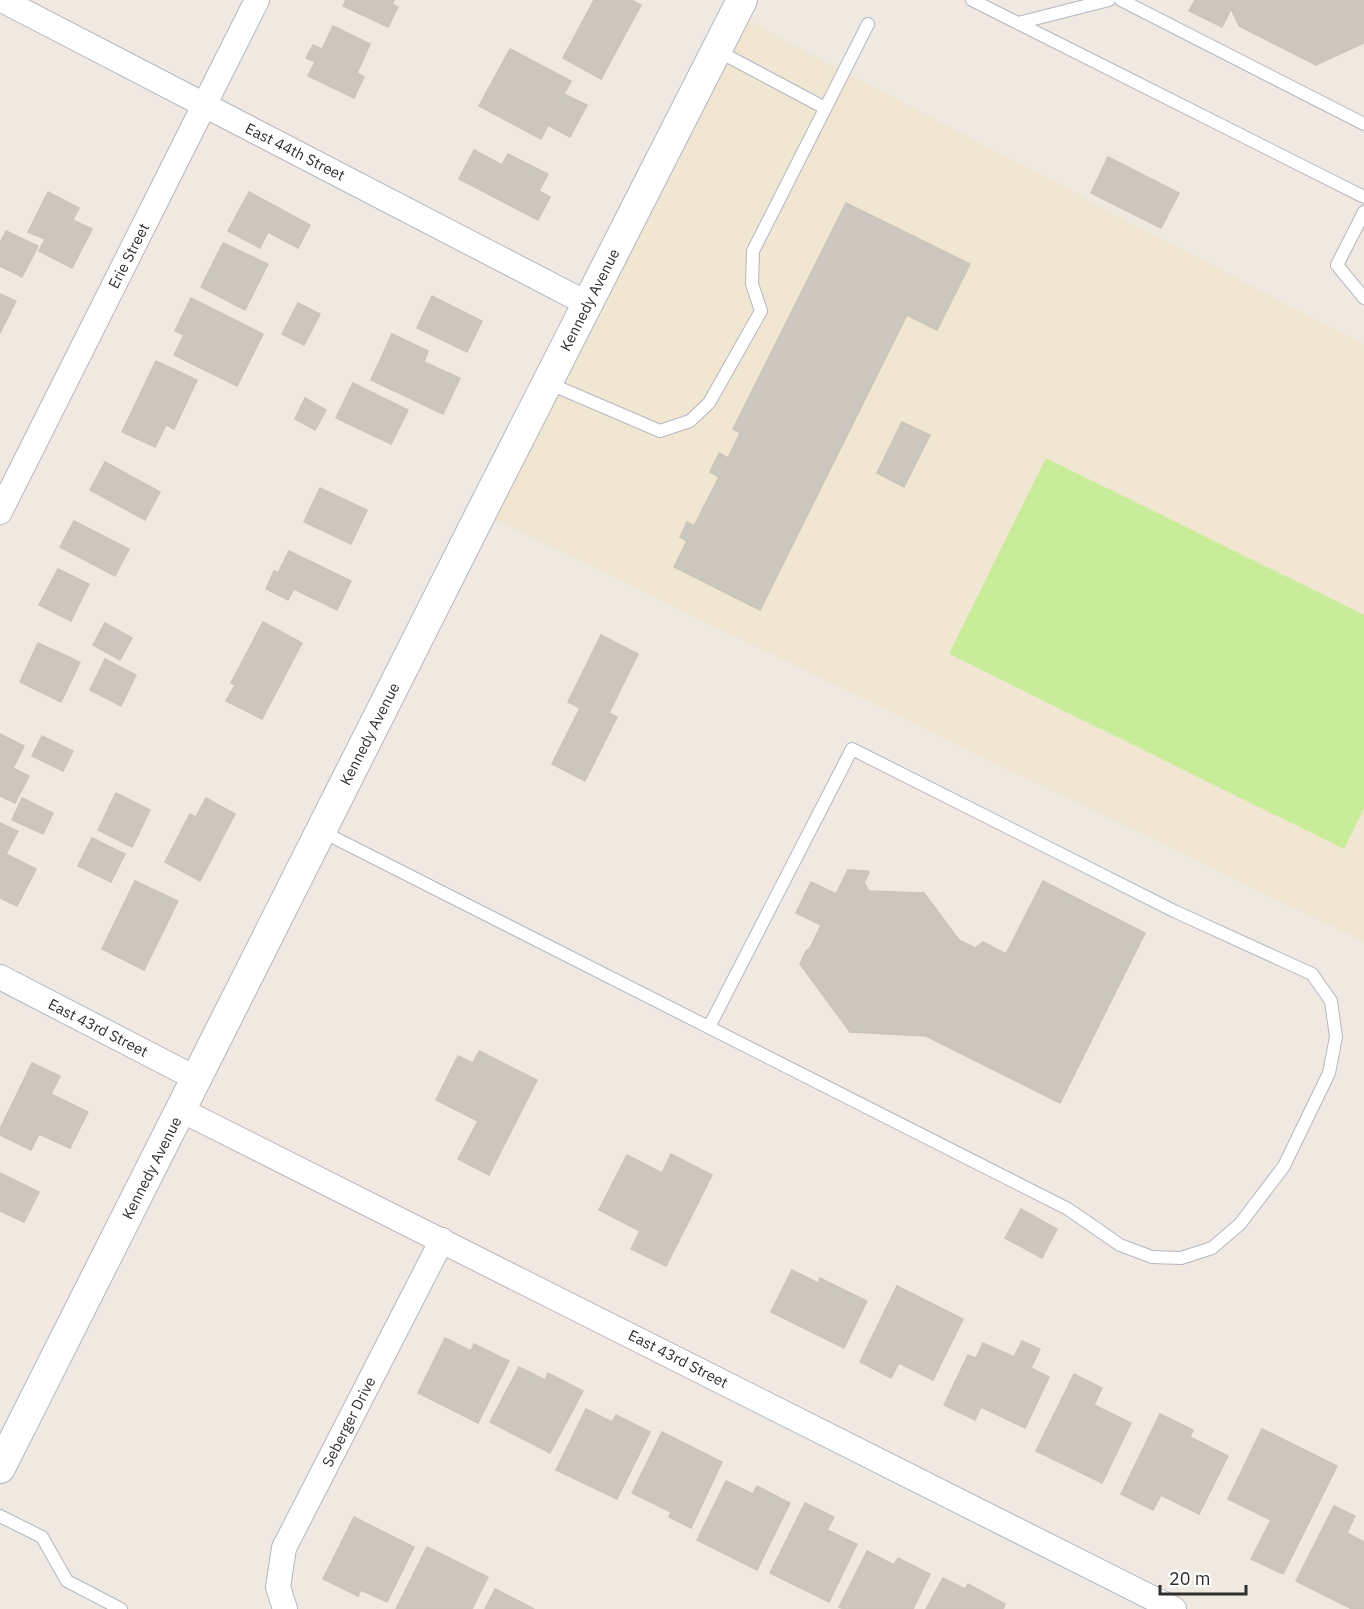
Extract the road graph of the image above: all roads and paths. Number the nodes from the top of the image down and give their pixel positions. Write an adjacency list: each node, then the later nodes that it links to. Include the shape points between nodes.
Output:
1 (2, 0): 10 (street, East 44th Street)
2 (257, 0): 10 (street, Erie Street)
3 (742, 0): 9 (street, Kennedy Avenue)
4 (972, 0): 7 (lane)
5 (1109, 0): 7 (lane)
6 (1121, 0): 12 (lane)
7 (1018, 23): 13 (lane)
8 (868, 24): 11 (lane)
9 (716, 50): 11 (lane); 16 (street, Kennedy Avenue)
10 (204, 105): 16 (street, East 44th Street); 18 (street, Erie Street)
11 (825, 108): 17 (lane, via 753,251 752,284 762,311 709,403 690,421 660,431)
12 (1364, 124)
13 (1364, 197)
14 (1364, 212): 15 (lane, via 1337,265)
15 (1364, 298)
16 (588, 304): 17 (street, Kennedy Avenue)
17 (547, 383): 19 (street, Kennedy Avenue)
18 (0, 512)
19 (321, 831): 21 (lane); 22 (street, Kennedy Avenue)
20 (0, 977): 22 (street, East 43rd Street)
21 (709, 1027): 21 (lane, via 1068,1209 1120,1245 1152,1257 1181,1258 1212,1248 1240,1224 1284,1167 1329,1073 1336,1036 1331,1001 1312,974 1174,911 852,749)
22 (197, 1079): 23 (street, Kennedy Avenue)
23 (181, 1110): 24 (street, East 43rd Street); 25 (street, Kennedy Avenue)
24 (442, 1240): 28 (street, Seberger Drive, via 284,1548 279,1587); 29 (street, East 43rd Street)
25 (0, 1468)
26 (0, 1516): 27 (lane, via 42,1537 67,1581)
27 (121, 1609)
28 (285, 1609)
29 (1174, 1609)

